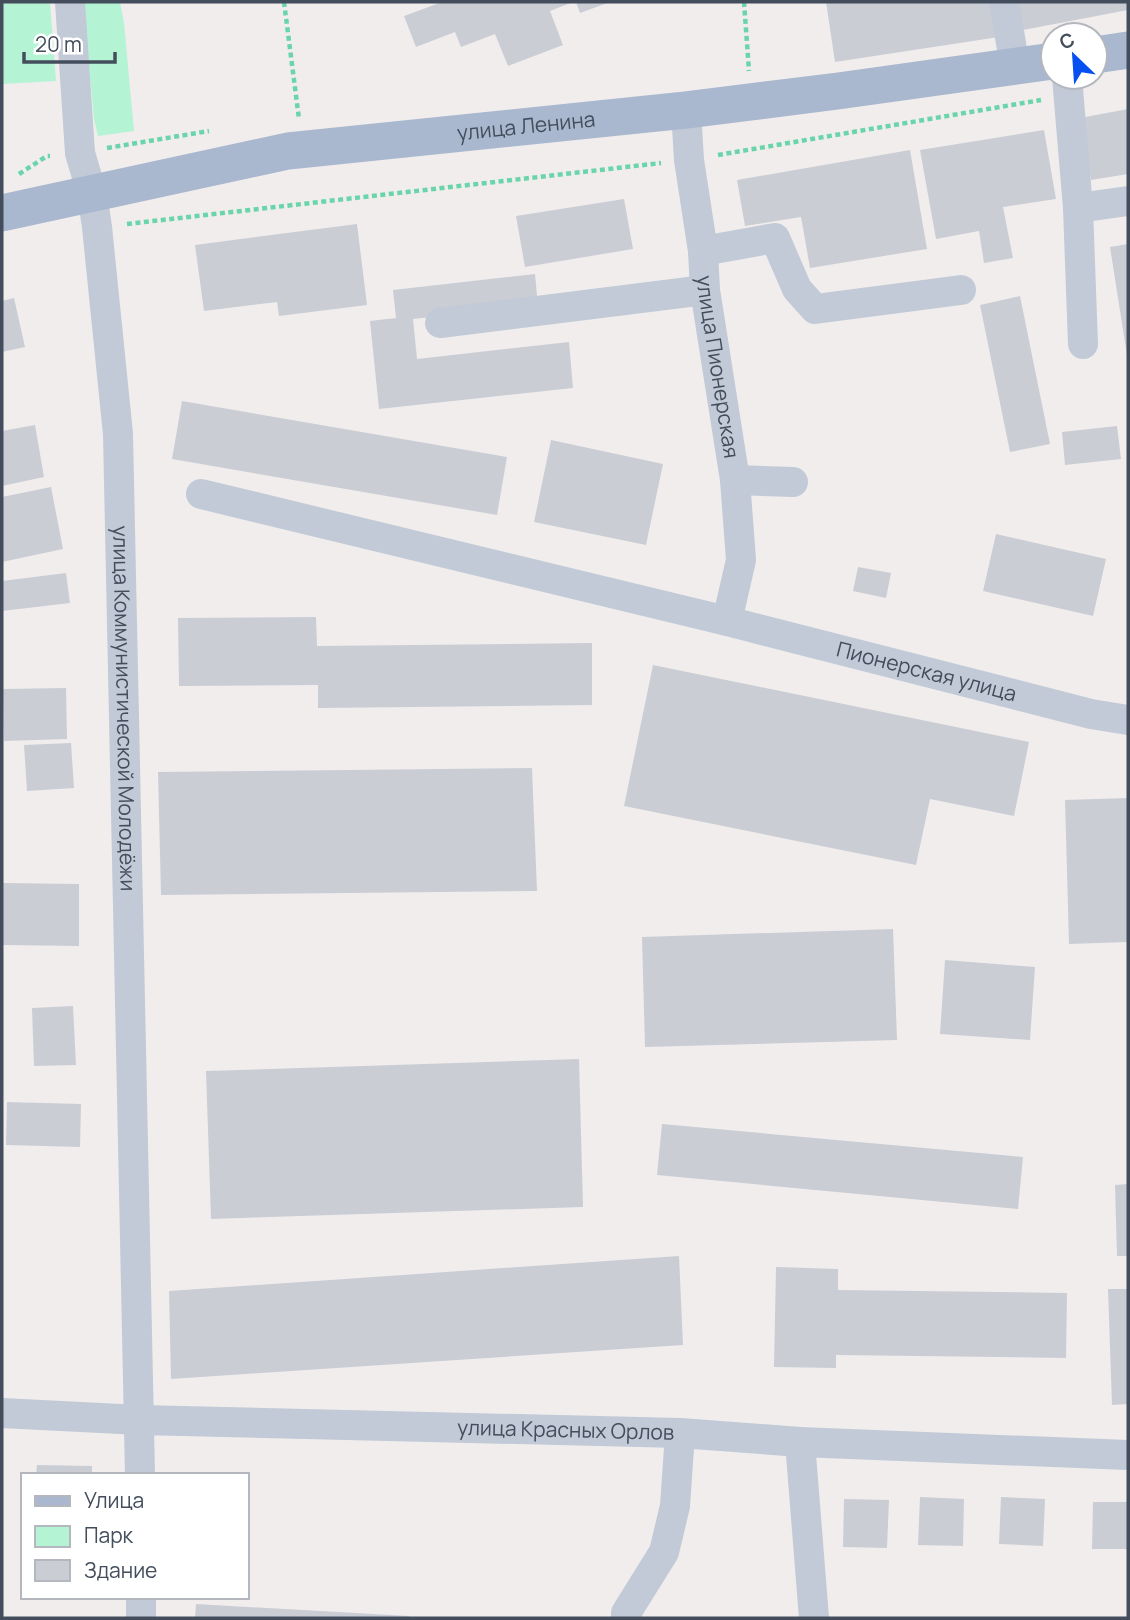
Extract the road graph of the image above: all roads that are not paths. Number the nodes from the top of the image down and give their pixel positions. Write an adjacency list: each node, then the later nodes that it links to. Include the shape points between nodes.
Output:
1 (69, 2): 11 (street, улица Коммунистической Молодёжи, via 80,153)
2 (1004, 2): 6 (street)
3 (1128, 50): 4 (main road)
4 (1109, 53)
5 (1039, 63): 6 (main road, улица Ленина)
6 (1015, 67): 8 (main road, улица Ленина)
7 (1068, 91): 10 (street)
8 (685, 110): 11 (main road, улица Ленина, via 288,151); 13 (street, улица Пионерская)
9 (1128, 201): 10 (street)
10 (1078, 208): 17 (street)
11 (94, 210): 12 (main road, улица Ленина); 24 (street, улица Коммунистической Молодёжи, via 118,434)
12 (2, 213)
13 (703, 251): 14 (street, улица Пионерская); 15 (street, via 775,238 797,289 815,309)
14 (705, 290): 16 (street); 18 (street, улица Пионерская)
15 (961, 290)
16 (440, 323)
17 (1083, 344)
18 (735, 480): 19 (street); 21 (street, улица Пионерская, via 741,560)
19 (793, 482)
20 (201, 494): 21 (street, Пионерская улица)
21 (727, 621): 22 (street, Пионерская улица)
22 (1128, 720)
23 (2, 1413): 24 (street, улица Красных Орлов)
24 (140, 1420): 25 (street, улица Красных Орлов); 28 (street, улица Коммунистической Молодёжи)
25 (680, 1433): 26 (street, улица Красных Орлов); 31 (street, via 675,1506 664,1552)
26 (800, 1443): 27 (street, улица Красных Орлов); 32 (street)
27 (1128, 1455)
28 (140, 1473)
29 (141, 1599): 30 (street)
30 (141, 1618)
31 (626, 1618)
32 (814, 1618)

